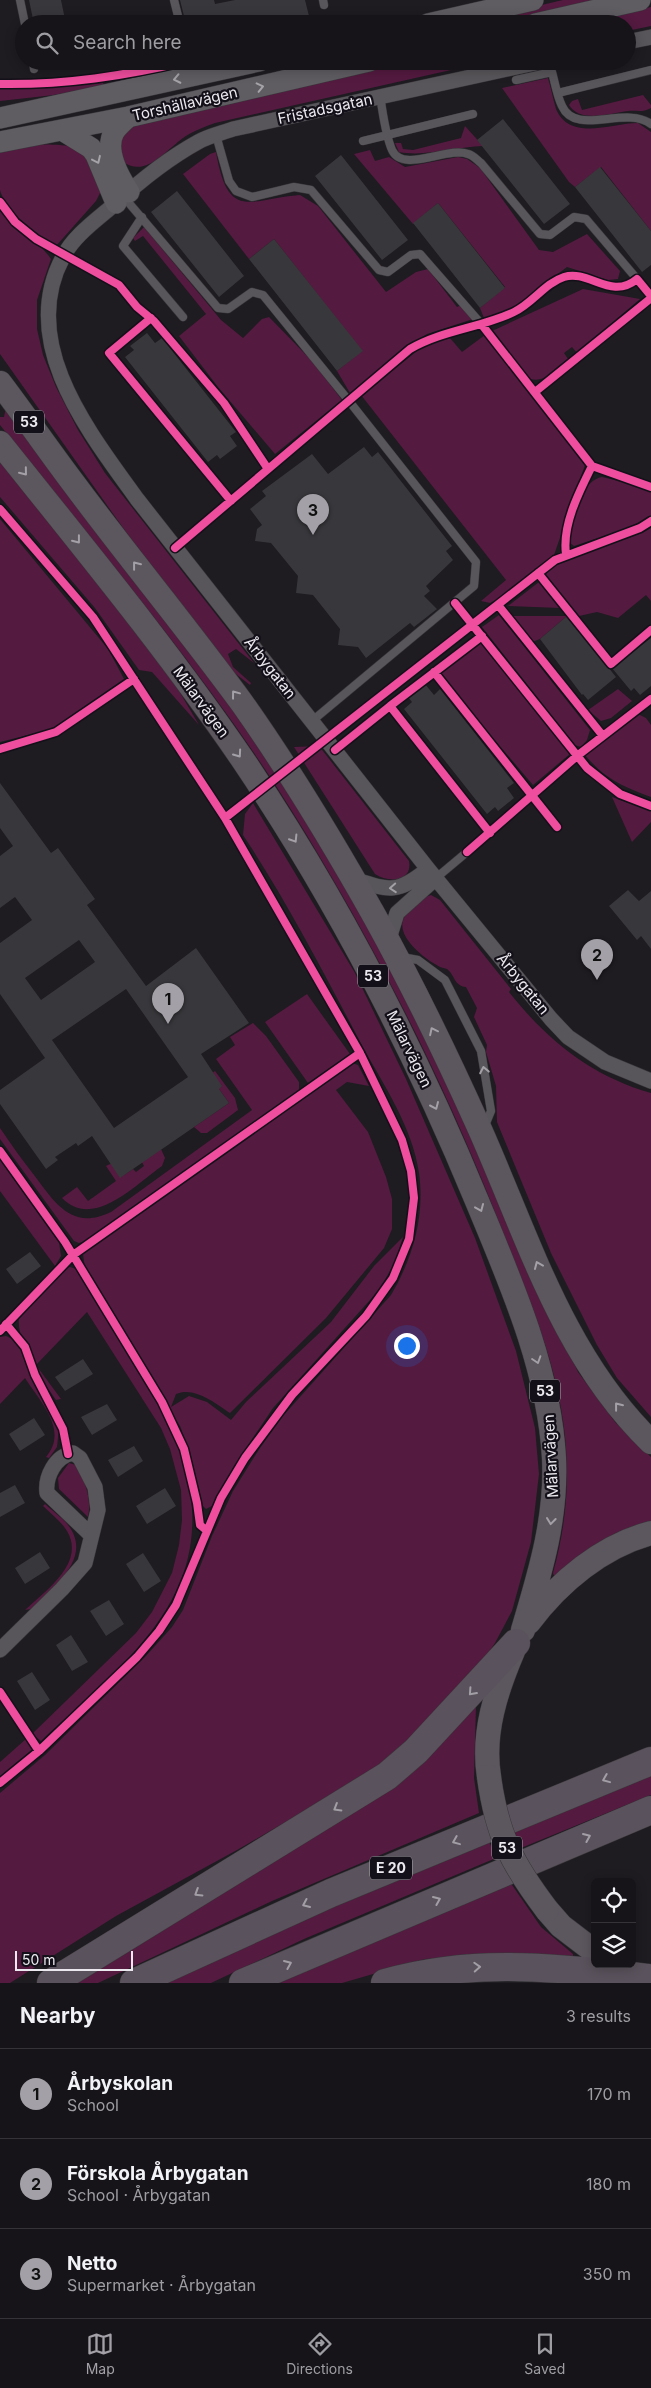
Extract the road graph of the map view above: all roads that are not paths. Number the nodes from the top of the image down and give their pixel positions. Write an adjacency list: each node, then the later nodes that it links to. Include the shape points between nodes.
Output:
1 (20, 0): 5 (lane)
2 (174, 0): 6 (lane)
3 (533, 0): 7 (main road)
4 (640, 0): 8 (main road)
5 (23, 15)
6 (178, 15)
7 (467, 15)
8 (574, 15)
9 (651, 37): 10 (street)
10 (636, 40)
11 (218, 70): 18 (main road, Torshällavägen, one-way to 18)
12 (331, 70): 22 (main road, Torshällavägen, one-way to 12)
13 (502, 70): 17 (street, Fristadsgatan)
14 (651, 70): 16 (lane)
15 (516, 80): 16 (lane, via 552,72)
16 (558, 93): 23 (lane, via 566,113 577,120 631,116)
17 (380, 96): 25 (lane); 26 (street, Fristadsgatan)
18 (66, 104): 19 (main road); 21 (main road, Torshällavägen)
19 (0, 106)
20 (473, 114): 25 (lane)
21 (0, 118)
22 (128, 118): 24 (main road, Torshällavägen); 29 (main road, via 114,132 111,142)
23 (651, 124)
24 (62, 130): 28 (main road, Torshällavägen); 29 (main road, one-way to 29, via 91,148)
25 (388, 133): 27 (lane); 31 (lane, via 393,152 402,160 453,153 471,154 540,234 550,235 574,217 586,219)
26 (216, 135): 29 (street, Fristadsgatan, via 199,141); 33 (lane, via 229,181 236,191 256,197 294,187 311,190 379,270 388,272 410,255 422,255)
27 (363, 141)
28 (0, 142)
29 (123, 197): 30 (lane); 36 (street, Årbygatan, via 80,234 63,256 54,278 47,321 58,368 94,439 137,499)
30 (142, 218): 32 (lane, via 123,246); 36 (lane, via 218,308 228,309 252,292 263,295 476,562 474,586)
31 (637, 279)
32 (183, 317)
33 (482, 325)
34 (0, 383): 39 (main road, Mälarvägen / 53, one-way to 34, via 305,798 242,704)
35 (0, 443): 46 (main road, Mälarvägen / 53, one-way to 46, via 209,711 288,829 337,911 407,1042 462,1163 522,1313 549,1412 554,1459 550,1535)
36 (312, 721): 38 (street, Årbygatan)
37 (467, 852): 38 (lane)
38 (432, 873): 39 (street, one-way to 39, via 400,888 384,889); 40 (street, via 398,913); 41 (street, Årbygatan, via 568,1037 605,1062)
39 (352, 879): 40 (main road, Mälarvägen / 53)
40 (391, 949): 42 (main road, Mälarvägen / 53, one-way to 40); 42 (lane, one-way to 40, via 491,1111 481,1051 445,980 418,960)
41 (651, 1080)
42 (482, 1134): 43 (main road, Mälarvägen / 53, one-way to 42, via 606,1391 573,1339)
43 (651, 1442)
44 (651, 1533): 46 (main road, 53, via 604,1553 570,1577 541,1607)
45 (91, 1534): 45 (street, via 47,1493 46,1485 52,1468 66,1454 80,1458 95,1487 98,1510); 47 (street, via 85,1563)
46 (520, 1636): 50 (main road, 53, bridge, via 496,1690 489,1724 489,1777 494,1810 505,1846 530,1888 560,1926); 53 (highway, one-way to 53, via 416,1751 387,1776)
47 (0, 1650)
48 (651, 1761): 54 (highway, E 20, one-way to 54, via 331,1893)
49 (651, 1810): 55 (highway, one-way to 49)
50 (591, 1949)
51 (625, 1968): 52 (main road)
52 (649, 1979): 56 (highway, one-way to 52, via 451,1968 504,1965)
53 (51, 1983)
54 (134, 1983)
55 (243, 1983)
56 (385, 1983)

